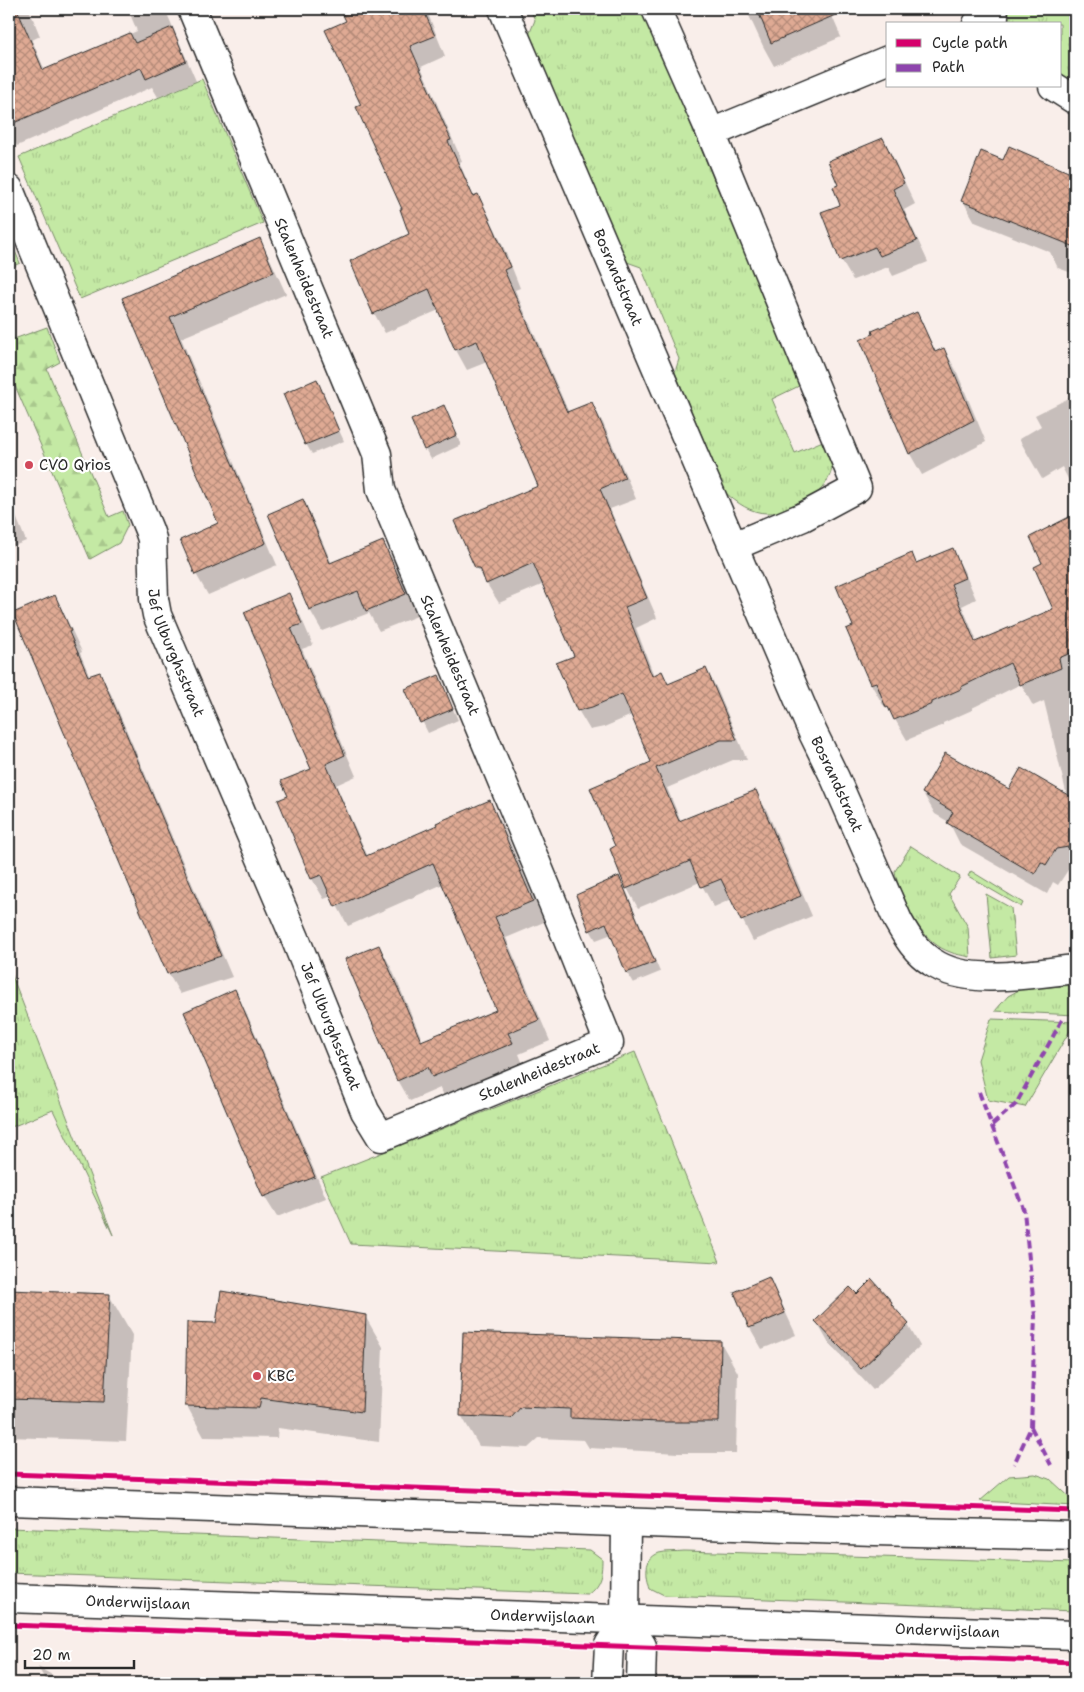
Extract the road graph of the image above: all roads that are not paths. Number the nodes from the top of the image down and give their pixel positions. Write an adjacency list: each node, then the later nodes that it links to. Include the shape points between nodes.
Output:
1 (192, 9): 11 (street, Stalenheidestraat, via 377,454 381,490 609,1043 382,1137)
2 (503, 9): 9 (street, Bosrandstraat)
3 (656, 9): 7 (street)
4 (886, 61): 7 (street)
5 (1056, 88): 6 (street)
6 (1075, 100)
7 (711, 133): 9 (street, via 857,488 803,517)
8 (9, 189): 11 (street, Jef Ulburghsstraat, via 149,530 157,615)
9 (734, 546): 10 (street, Bosrandstraat, via 814,733 910,942 932,963 953,972 984,978)
10 (1075, 969)
11 (366, 1111)
12 (9, 1501): 13 (street)
13 (626, 1522): 14 (street); 16 (street)
14 (1075, 1536)
15 (9, 1598): 16 (street, Onderwijslaan)
16 (625, 1620): 17 (street, Onderwijslaan); 18 (street, via 609,1645); 19 (street, via 642,1646)
17 (1075, 1636)
18 (607, 1683)
19 (641, 1683)

